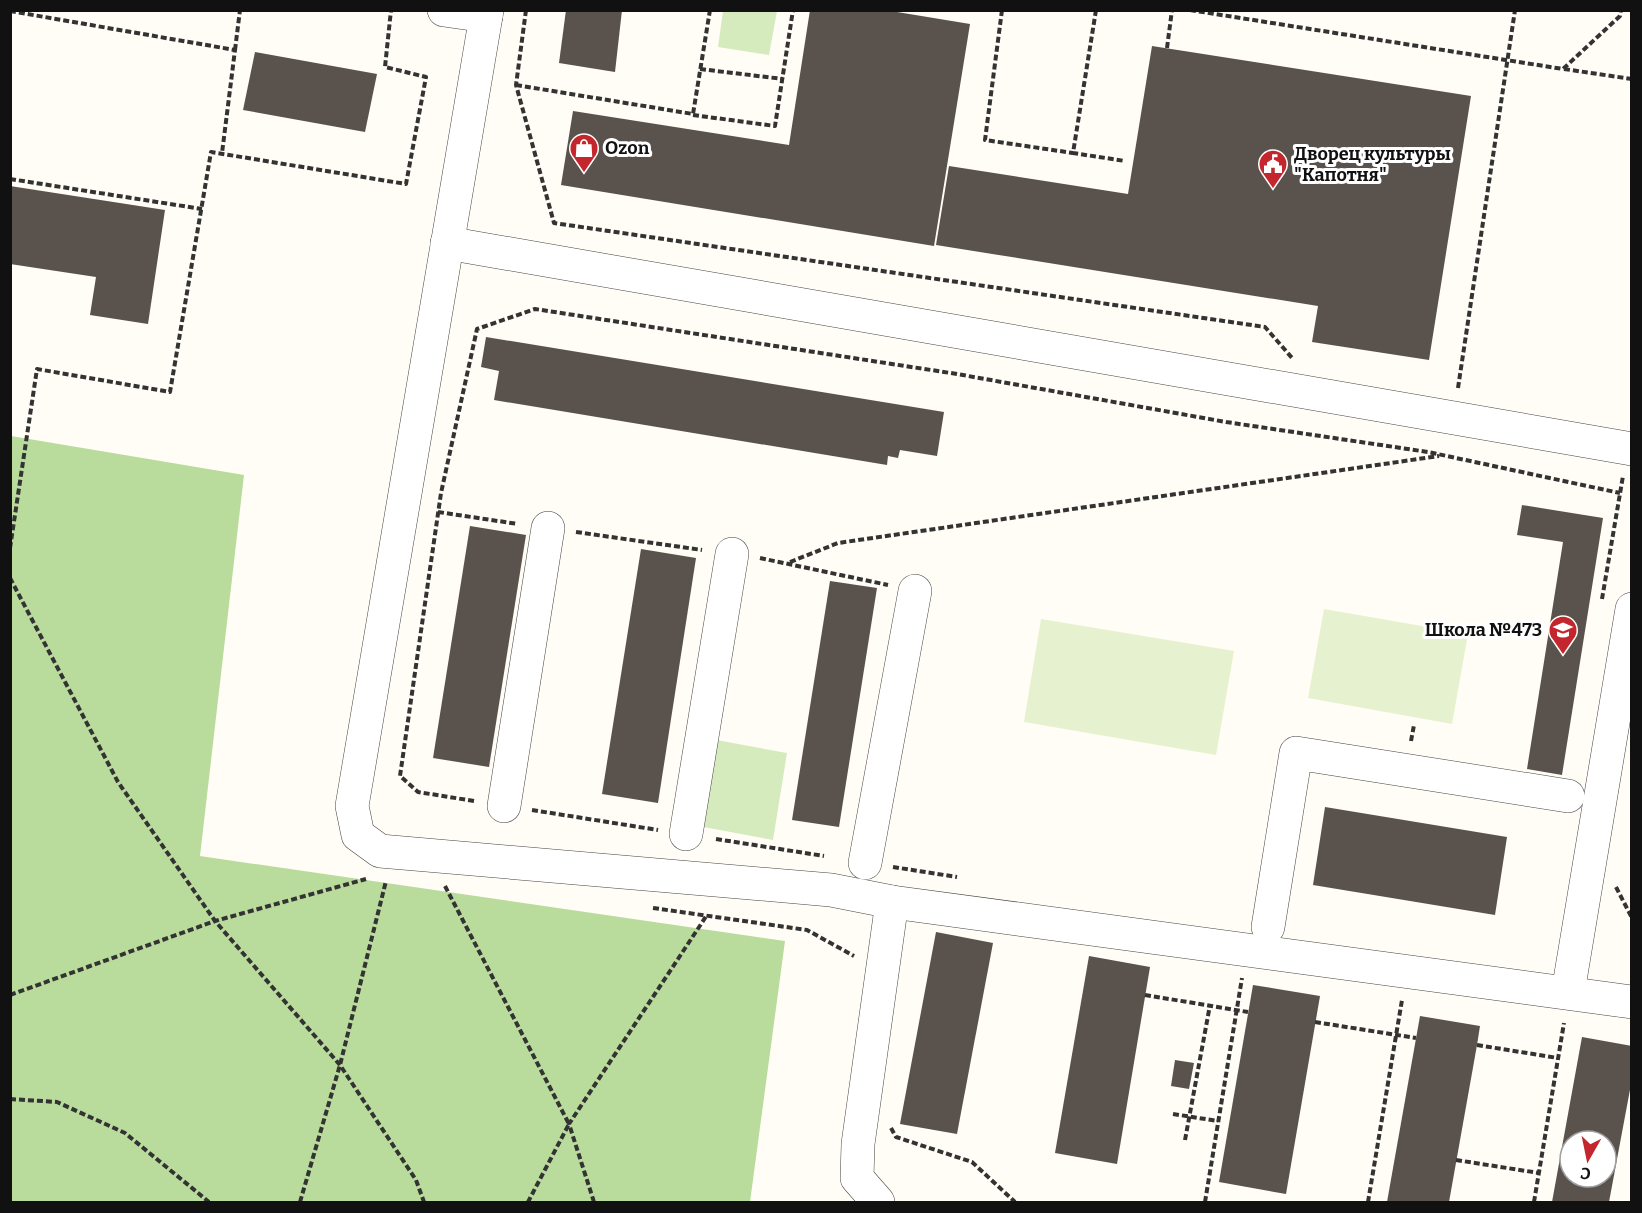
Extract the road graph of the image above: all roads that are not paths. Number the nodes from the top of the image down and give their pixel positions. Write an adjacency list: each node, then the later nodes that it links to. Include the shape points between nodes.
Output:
1 (444, 10): 2 (street)
2 (487, 13): 3 (street)
3 (447, 243): 4 (street); 13 (street, via 352,806 358,835 380,850 831,890)
4 (1632, 449)
5 (548, 528): 10 (street)
6 (732, 554): 11 (street)
7 (915, 591): 12 (street)
8 (1632, 609): 16 (street)
9 (1568, 796): 14 (street, via 1296,753)
10 (504, 806)
11 (686, 834)
12 (865, 863)
13 (892, 902): 16 (street); 17 (street, via 858,1144 857,1178)
14 (1268, 927)
15 (1632, 1002): 16 (street)
16 (1567, 1004)
17 (878, 1203)

